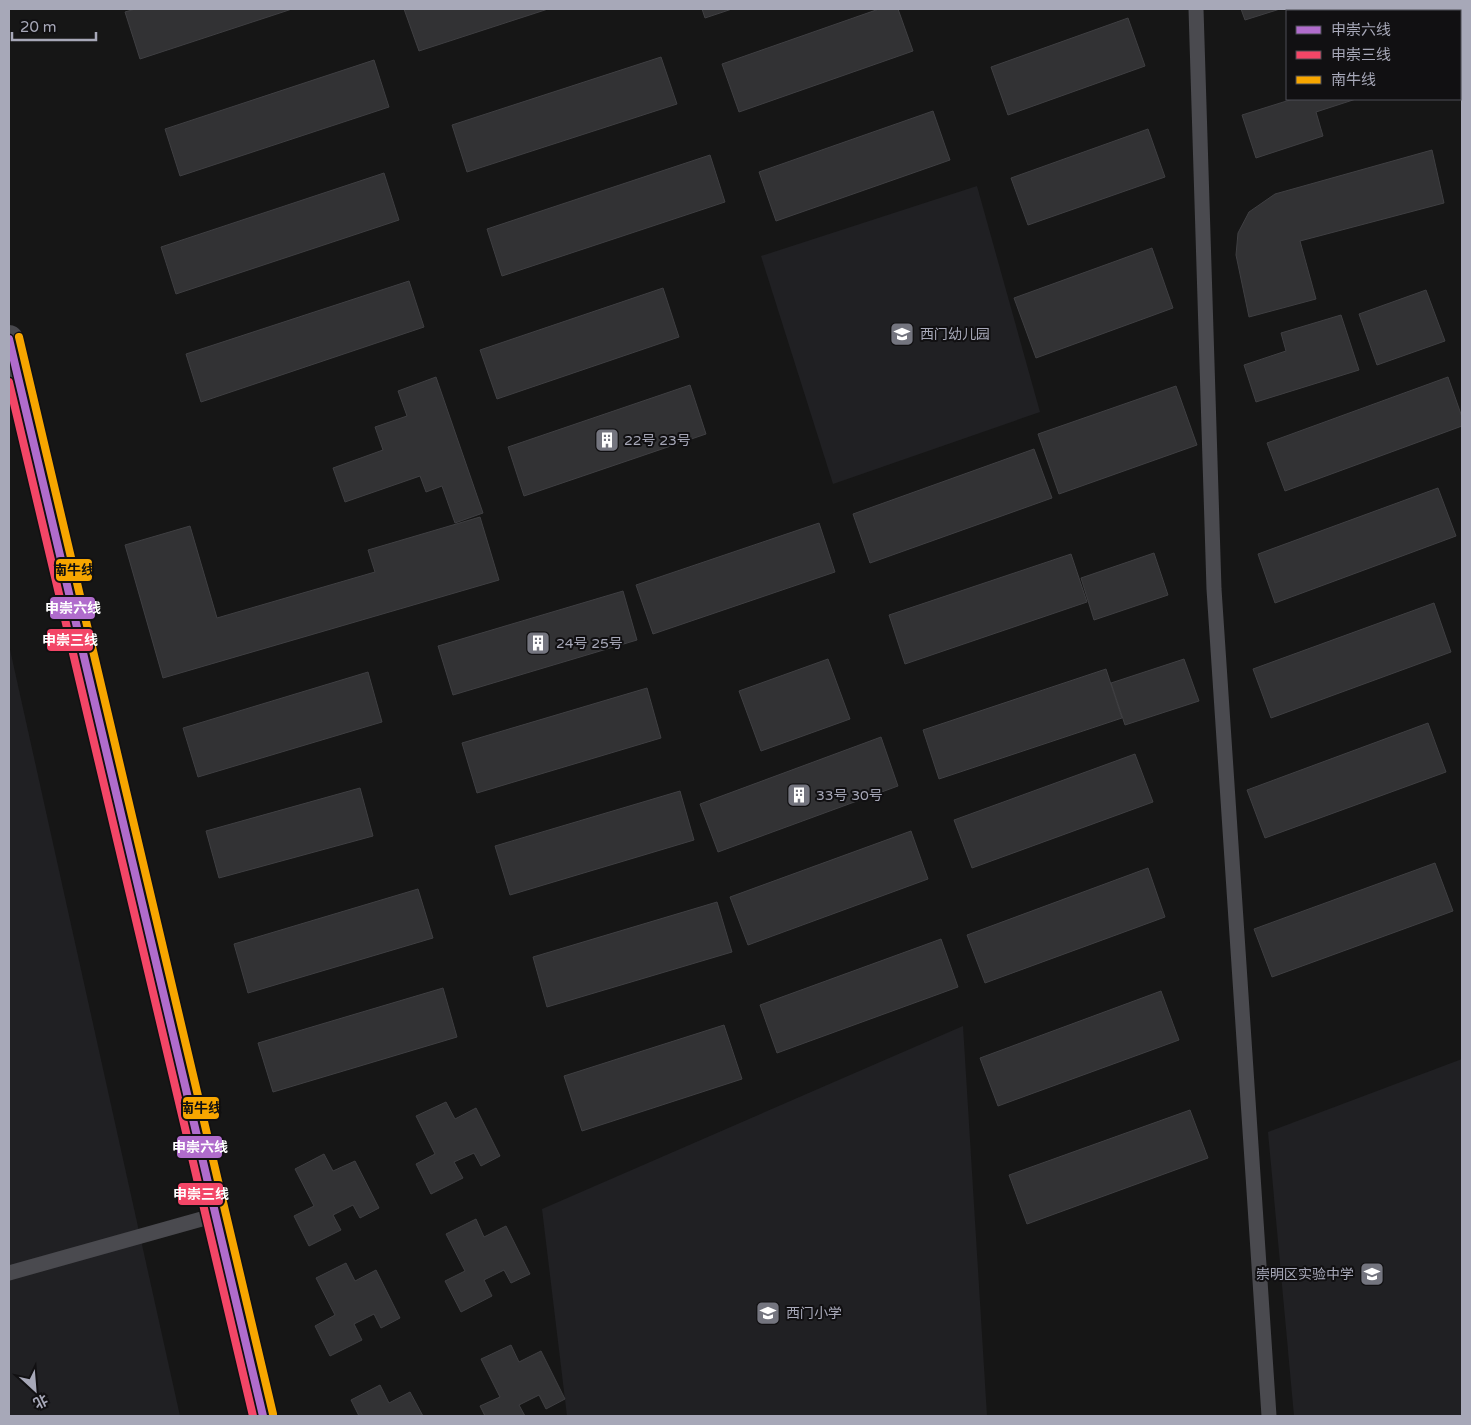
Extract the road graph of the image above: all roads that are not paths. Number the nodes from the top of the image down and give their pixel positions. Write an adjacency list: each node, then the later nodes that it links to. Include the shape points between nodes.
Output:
1 (1196, 9): 6 (lane, via 1214,589)
2 (9, 339): 3 (main road)
3 (216, 1216): 4 (lane); 5 (main road)
4 (9, 1273)
5 (263, 1416)
6 (1269, 1416)

